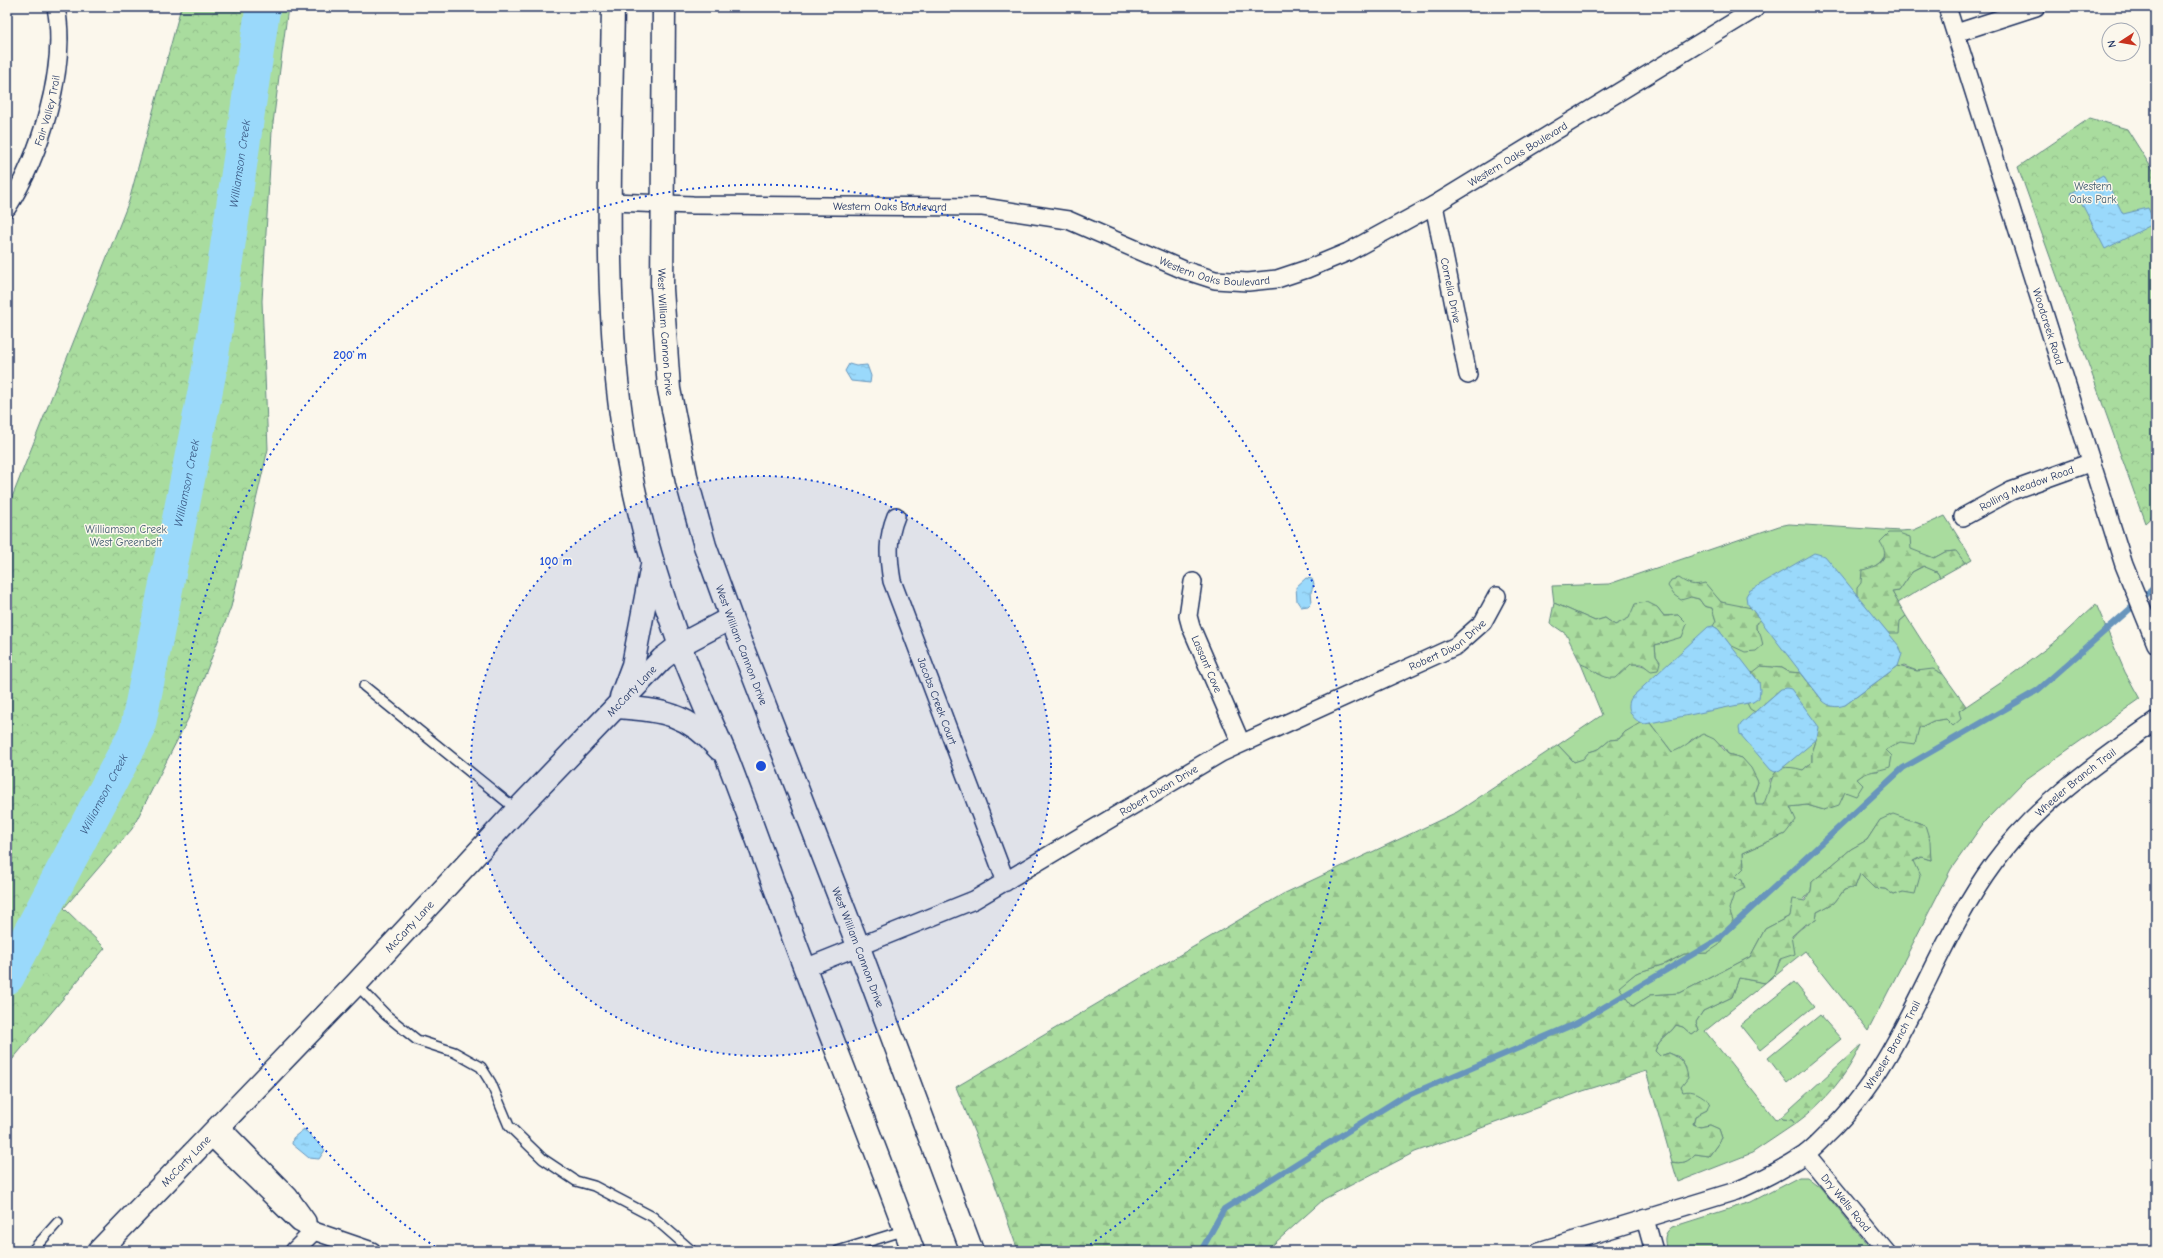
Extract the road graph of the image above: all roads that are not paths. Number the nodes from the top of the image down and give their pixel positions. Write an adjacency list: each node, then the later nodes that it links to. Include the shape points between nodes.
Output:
1 (56, 7): 11 (street, Fair Valley Trail, via 59,49 56,77 28,169)
2 (613, 7): 8 (main road)
3 (664, 7): 9 (main road, West William Cannon Drive)
4 (1947, 7): 7 (street, Woodcreek Road)
5 (2036, 7): 7 (street)
6 (1756, 9): 10 (street, Western Oaks Boulevard)
7 (1956, 33): 13 (street, Woodcreek Road)
8 (611, 202): 9 (street, Western Oaks Boulevard); 16 (main road, via 612,330 616,371 626,446)
9 (661, 202): 10 (street, Western Oaks Boulevard, via 693,205 983,207 1068,220 1184,270 1209,278 1248,282 1277,279 1308,269 1348,252); 19 (main road, West William Cannon Drive, via 665,354 673,415 687,481 705,546)
10 (1434, 205): 12 (street, Cornelia Drive)
11 (7, 208)
12 (1468, 376)
13 (2092, 462): 15 (street, Rolling Meadow Road, via 2011,491); 20 (street, Woodcreek Road, via 2124,565)
14 (896, 516): 28 (street, Jacobs Creek Court, via 890,531 888,555 892,581)
15 (1963, 517)
16 (653, 561): 21 (main road); 23 (main road, via 633,665)
17 (1193, 582): 25 (street, Lassant Cove, via 1188,616 1191,627)
18 (1498, 596): 25 (street, Robert Dixon Drive, via 1483,622 1456,646)
19 (730, 618): 21 (main road, McCarty Lane); 29 (main road, West William Cannon Drive)
20 (2154, 640)
21 (680, 645): 23 (main road, McCarty Lane, via 662,659); 26 (main road)
22 (364, 686): 27 (lane)
23 (617, 707): 26 (main road, via 651,710 691,723 706,734); 27 (main road, McCarty Lane)
24 (2156, 721): 33 (street, Wheeler Branch Trail, via 2060,792 2012,839 1973,894 1876,1075 1840,1122)
25 (1241, 743): 28 (street, Robert Dixon Drive, via 1179,777)
26 (727, 759): 30 (main road)
27 (517, 810): 31 (main road, McCarty Lane)
28 (1006, 882): 29 (street, Robert Dixon Drive, via 974,900)
29 (859, 948): 30 (street, Robert Dixon Drive); 45 (main road, West William Cannon Drive)
30 (805, 968): 36 (main road)
31 (356, 984): 32 (main road, McCarty Lane); 42 (lane, via 386,1015 417,1040 454,1052 481,1067 491,1083 509,1126 543,1159 576,1181 594,1186 653,1217)
32 (215, 1131): 37 (street, via 289,1196); 39 (main road, McCarty Lane)
33 (1806, 1154): 34 (street, Wheeler Branch Trail, via 1736,1191); 48 (street, Dry Wells Road)
34 (1645, 1219): 46 (street, Wheeler Branch Trail); 47 (street)
35 (58, 1222): 38 (lane)
36 (906, 1230): 43 (lane); 44 (main road)
37 (314, 1231): 40 (street); 41 (street)
38 (32, 1251)
39 (100, 1251)
40 (294, 1251)
41 (372, 1251)
42 (692, 1251)
43 (838, 1251)
44 (914, 1251)
45 (972, 1251)
46 (1539, 1251)
47 (1654, 1251)
48 (1886, 1251)

